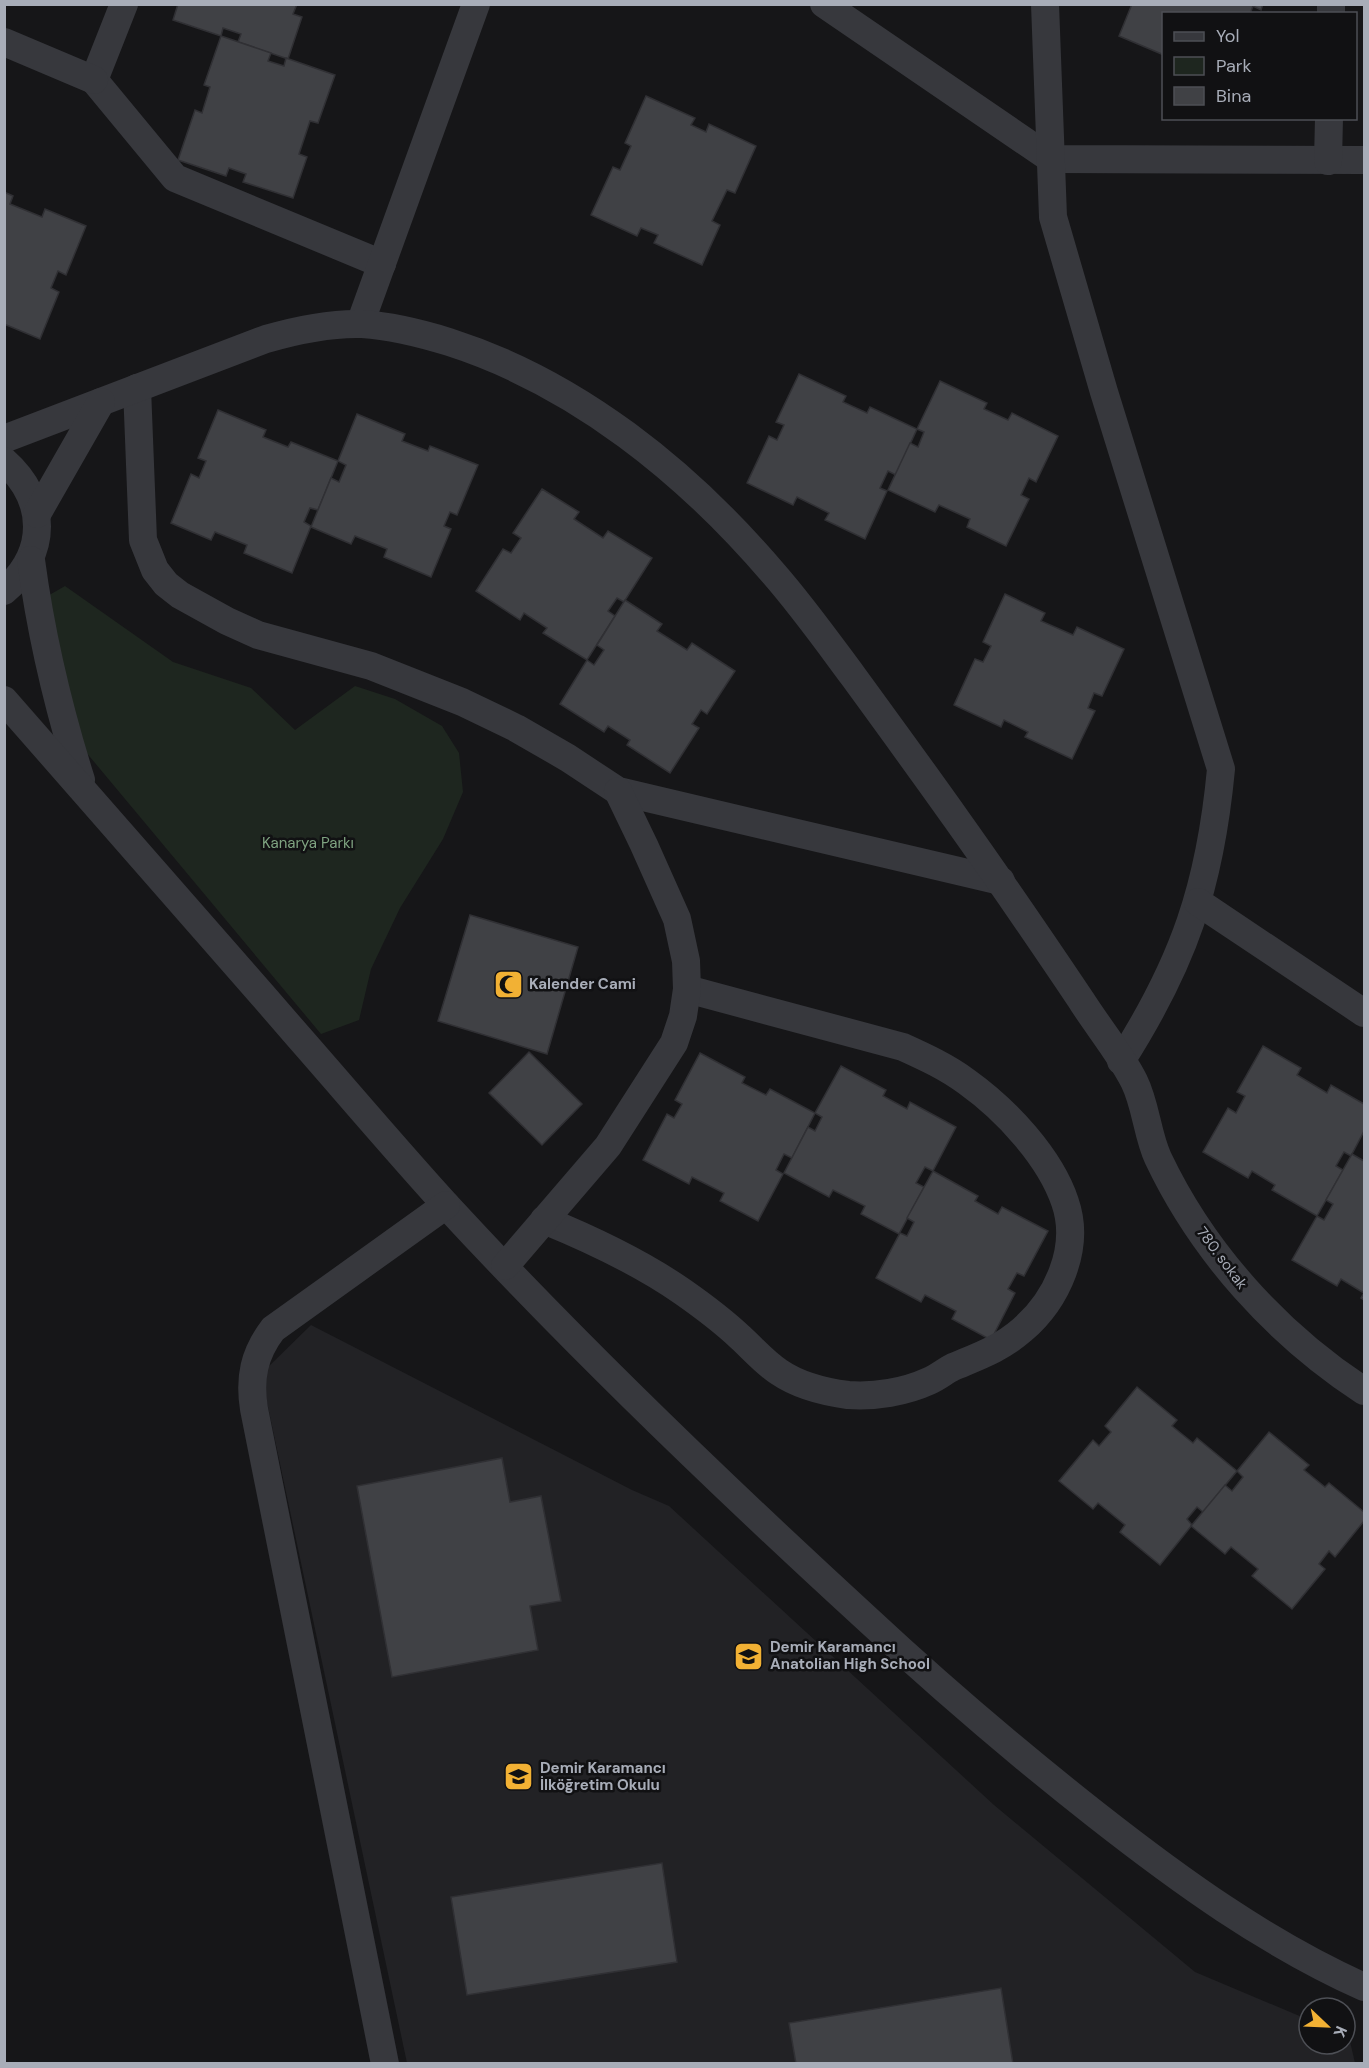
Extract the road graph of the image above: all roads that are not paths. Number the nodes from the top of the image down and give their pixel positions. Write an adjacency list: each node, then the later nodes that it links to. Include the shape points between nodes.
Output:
1 (124, 4): 6 (street)
2 (476, 4): 11 (street)
3 (824, 4): 8 (street)
4 (1045, 4): 8 (street)
5 (4, 42): 6 (street)
6 (94, 80): 11 (street, via 175,178)
7 (1329, 120): 10 (street)
8 (1051, 159): 10 (street); 24 (street, via 1053,217 1221,769 1211,847)
9 (1365, 160): 10 (street)
10 (1328, 161)
11 (382, 264): 12 (street)
12 (360, 324): 13 (street, 780. sokak, via 328,326 266,339); 23 (street, 780. sokak, via 432,336 511,365 598,414 686,483 772,572 810,618)
13 (137, 388): 14 (street, 780. sokak); 22 (street, via 143,540 166,584 199,606 258,635 371,666 462,702 537,740)
14 (101, 402): 15 (street, 780. sokak); 17 (street)
15 (4, 439)
16 (4, 461): 17 (street, via 31,492)
17 (37, 514): 18 (street)
18 (31, 560): 19 (street); 21 (street, via 48,660)
19 (4, 591)
20 (4, 700): 21 (street)
21 (84, 791): 28 (street)
22 (618, 791): 23 (street); 25 (street, via 677,919)
23 (1000, 881): 27 (street, 780. sokak)
24 (1198, 902): 26 (street); 27 (street, via 1166,984 1144,1023)
25 (687, 989): 29 (street, via 674,1042 608,1146); 29 (street, via 903,1047 936,1062 996,1105 1032,1146 1066,1204 1070,1244 1058,1284 1022,1330 1002,1346 902,1390 849,1395 824,1391 778,1372 684,1292 631,1260)
26 (1365, 1013)
27 (1128, 1072): 31 (street, 780. sokak, via 1156,1154 1183,1205 1216,1253 1252,1298 1293,1337 1337,1374)
28 (446, 1204): 30 (street); 33 (street, via 273,1329 263,1342 252,1374 254,1409)
29 (544, 1220): 30 (street)
30 (505, 1266): 32 (street, via 753,1514 1027,1761 1174,1876 1226,1911 1291,1950)
31 (1365, 1391)
32 (1365, 1987)
33 (385, 2064)

